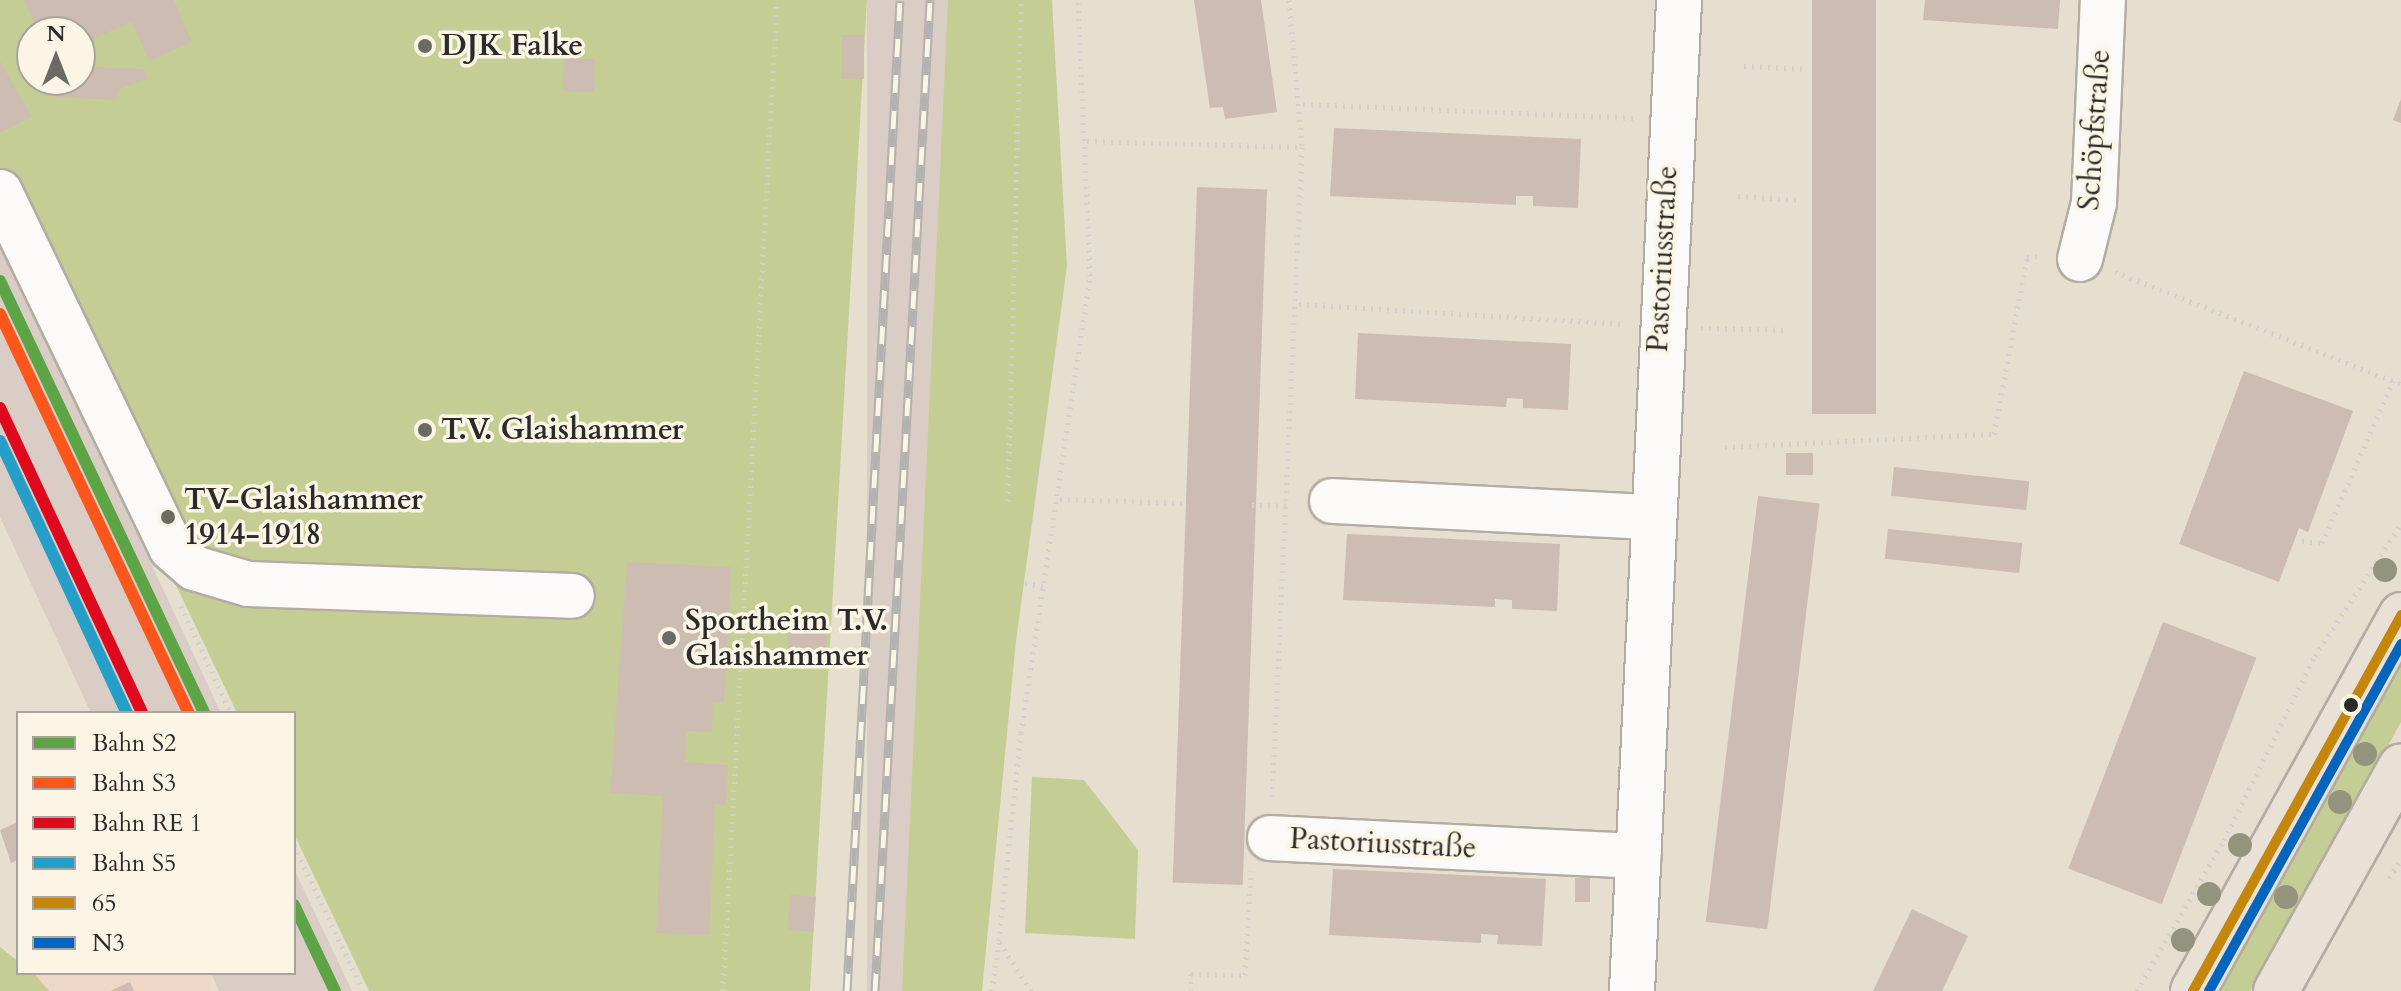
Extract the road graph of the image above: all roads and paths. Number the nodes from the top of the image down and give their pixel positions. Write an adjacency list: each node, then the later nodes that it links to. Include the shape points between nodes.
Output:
1 (777, 0): 40 (path)
2 (1021, 0): 24 (path)
3 (1078, 0): 11 (path)
4 (1289, 0): 9 (path)
5 (1679, 0): 10 (street, Pastoriusstraße)
6 (2103, 0): 16 (street, Schöpfstraße, via 2094,203)
7 (1744, 66): 8 (path)
8 (1807, 69)
9 (1303, 104): 10 (path); 12 (path)
10 (1672, 121): 18 (street, Pastoriusstraße)
11 (1087, 141): 12 (path); 23 (path, via 1090,276)
12 (1302, 147): 17 (path)
13 (0, 192): 32 (street, via 171,548 194,568 248,584)
14 (1738, 196): 15 (path)
15 (1798, 200)
16 (2080, 259): 20 (path); 22 (path, via 2027,257 1994,434)
17 (1299, 304): 18 (path); 35 (path)
18 (1659, 328): 19 (path); 27 (street, Pastoriusstraße)
19 (1788, 330)
20 (2393, 380): 21 (path); 29 (path, via 2322,543)
21 (2401, 384)
22 (1725, 447)
23 (1060, 499): 26 (path); 31 (path)
24 (1008, 501)
25 (1332, 501): 27 (street)
26 (1182, 503)
27 (1651, 517): 37 (street, Pastoriusstraße)
28 (2401, 524): 45 (path, via 2315,656 2224,840)
29 (2302, 541)
30 (1025, 583): 31 (path)
31 (1045, 587): 38 (path)
32 (572, 596)
33 (2401, 615): 46 (main road)
34 (2401, 766): 47 (main road)
35 (1270, 838): 37 (street, Pastoriusstraße); 43 (path, via 1268,871 1251,870 1245,975 1191,974)
36 (296, 849): 39 (path)
37 (1639, 856): 44 (street, Pastoriusstraße)
38 (999, 941): 41 (path); 42 (path)
39 (363, 991)
40 (723, 991)
41 (992, 991)
42 (1031, 991)
43 (1191, 991)
44 (1632, 991)
45 (2137, 991)
46 (2193, 991)
47 (2276, 991)

